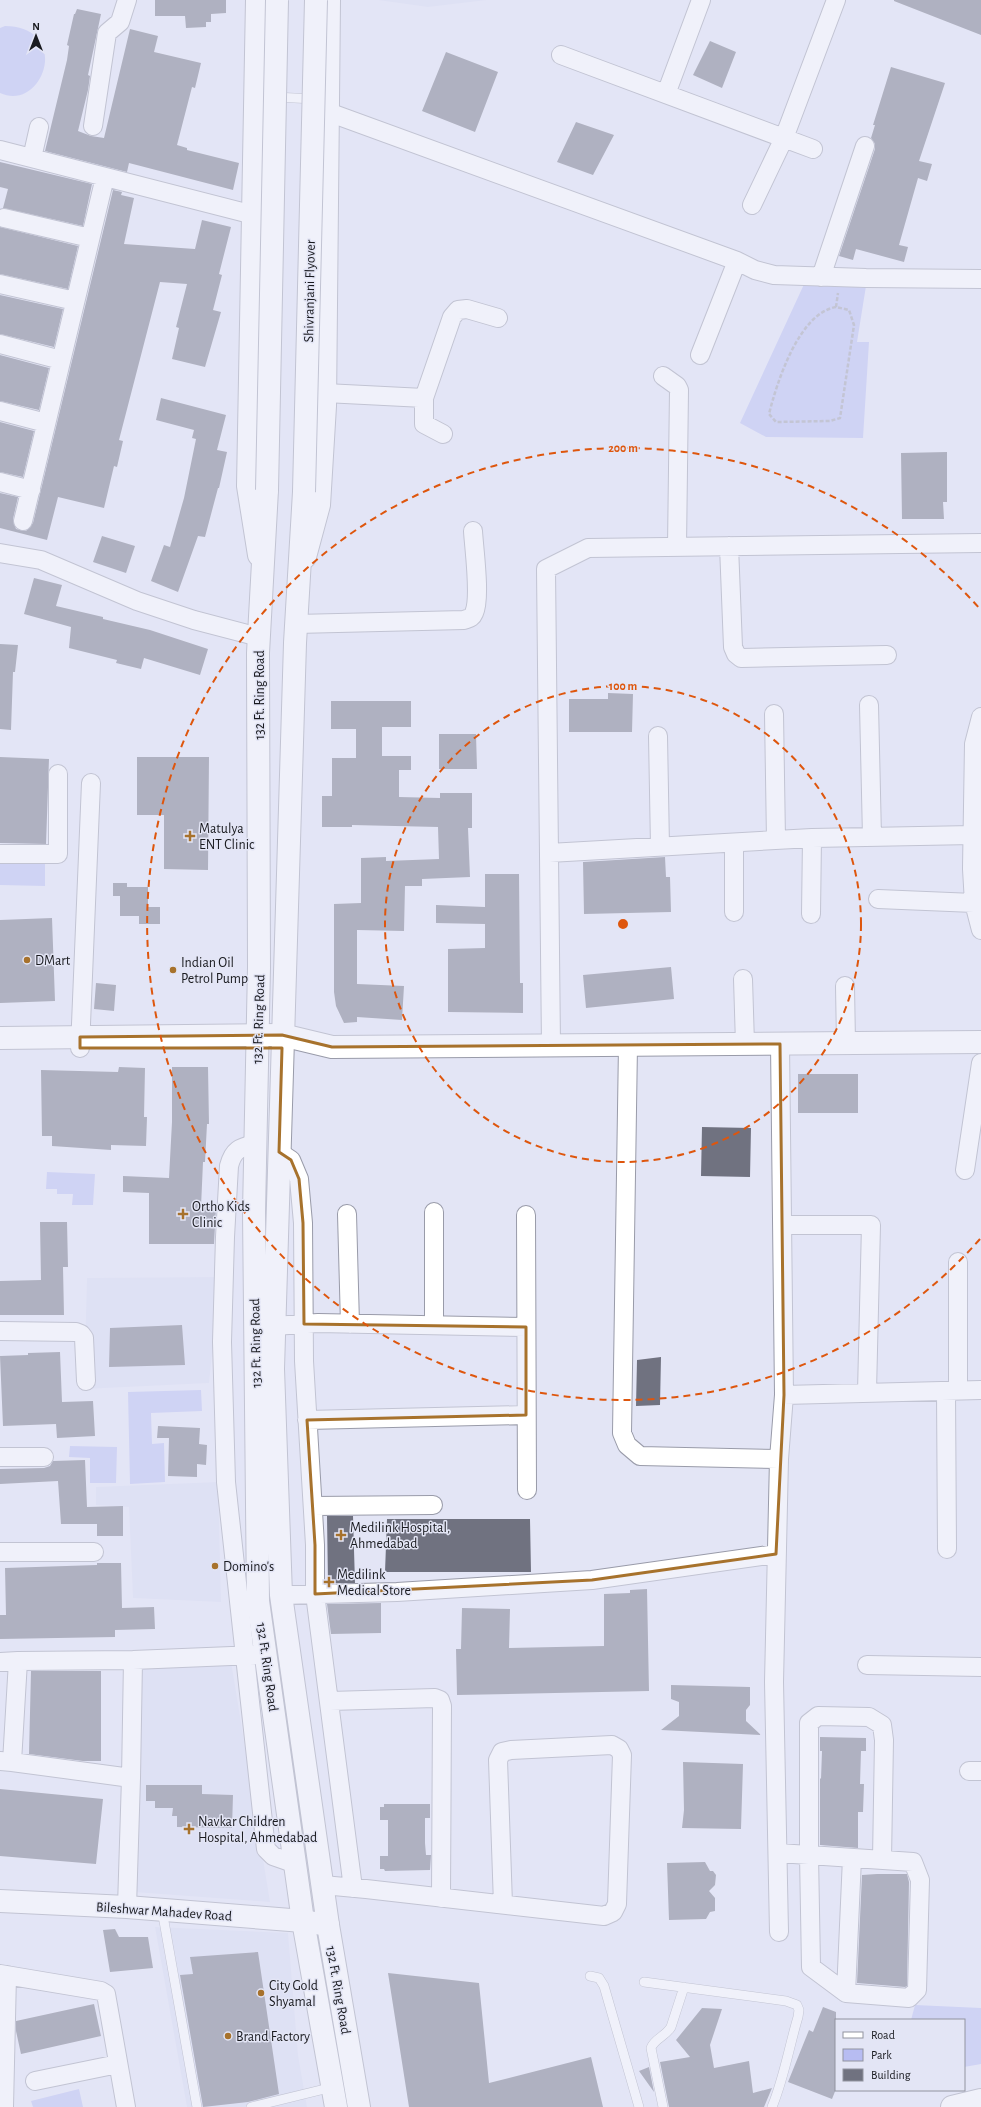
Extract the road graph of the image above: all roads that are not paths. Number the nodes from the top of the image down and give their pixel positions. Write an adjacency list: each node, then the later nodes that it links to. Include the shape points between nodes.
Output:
1 (127, 0): 12 (street, via 120,22 107,33)
2 (257, 0): 10 (main road)
3 (277, 0): 47 (main road, bridge, via 267,490)
4 (316, 0): 48 (main road, Shivranjani Flyover, bridge, via 304,492)
5 (329, 0): 11 (main road)
6 (701, 0): 9 (street)
7 (836, 0): 14 (street)
8 (561, 55): 9 (street)
9 (666, 94): 14 (street)
10 (256, 96): 11 (lane); 21 (main road)
11 (328, 106): 24 (street); 34 (main road)
12 (93, 126)
13 (39, 127): 18 (street)
14 (784, 138): 16 (street); 20 (street)
15 (865, 146): 25 (street)
16 (813, 149)
17 (0, 150): 18 (street)
18 (32, 158): 19 (street)
19 (105, 177): 21 (street); 23 (street)
20 (752, 205)
21 (254, 215): 47 (main road, via 248,486)
22 (4, 218): 23 (street)
23 (90, 238): 28 (street)
24 (737, 261): 25 (street, via 755,270 774,275); 31 (street)
25 (821, 277): 26 (street)
26 (981, 279)
27 (0, 284): 28 (street)
28 (75, 301): 32 (street)
29 (498, 318): 35 (street, via 467,308 458,310 452,317)
30 (0, 344): 32 (street)
31 (700, 355)
32 (61, 360): 37 (street)
33 (663, 376): 45 (street, via 679,390)
34 (325, 393): 35 (street); 48 (main road, via 319,505)
35 (424, 398): 38 (street, via 424,424)
36 (0, 411): 37 (street)
37 (46, 423): 40 (street)
38 (443, 434)
39 (0, 482): 40 (street)
40 (30, 490): 41 (street)
41 (23, 521)
42 (473, 531): 49 (street, via 477,594 472,617 464,620)
43 (981, 543): 44 (street)
44 (729, 546): 45 (street); 51 (street, via 733,647 736,654 742,658)
45 (677, 547): 66 (street, via 588,548 546,569)
46 (0, 553): 50 (street, via 41,560 137,601)
47 (262, 574): 50 (main road, 132 Ft. Ring Road)
48 (298, 581): 49 (main road, 132 Ft. Ring Road)
49 (296, 624): 77 (main road, 132 Ft. Ring Road)
50 (259, 638): 76 (main road, 132 Ft. Ring Road)
51 (887, 655)
52 (869, 705): 59 (street)
53 (774, 714): 61 (street)
54 (981, 717): 58 (street, via 974,744)
55 (658, 736): 63 (street)
56 (58, 774): 65 (street)
57 (91, 783): 67 (street)
58 (973, 834): 59 (street); 69 (street)
59 (872, 837): 60 (street)
60 (812, 838): 61 (street); 71 (street)
61 (776, 840): 62 (street)
62 (734, 843): 63 (street); 70 (street)
63 (660, 847): 66 (street)
64 (0, 854): 65 (street)
65 (58, 854): 67 (street)
66 (549, 854): 82 (street)
67 (88, 856): 79 (street)
68 (878, 898): 69 (street)
69 (974, 903): 72 (street)
70 (734, 912)
71 (811, 914)
72 (981, 930)
73 (743, 979): 81 (street)
74 (845, 986): 80 (street)
75 (0, 1038): 79 (main road)
76 (257, 1041): 77 (main road); 79 (main road); 88 (main road, 132 Ft. Ring Road)
77 (282, 1042): 82 (main road, via 332,1047); 85 (main road, via 330,1059); 89 (main road, 132 Ft. Ring Road)
78 (981, 1042): 80 (main road)
79 (80, 1043): 83 (main road)
80 (846, 1043): 84 (main road)
81 (745, 1044): 84 (main road); 85 (main road)
82 (551, 1046): 85 (main road)
83 (0, 1049)
84 (780, 1050): 85 (main road); 86 (main road); 94 (street)
85 (628, 1051): 111 (street, via 622,1434 627,1445 640,1456)
86 (981, 1054)
87 (981, 1062): 90 (street)
88 (255, 1144): 121 (main road, 132 Ft. Ring Road, via 258,1601); 121 (street, via 243,1147 232,1156 230,1166 222,1342 226,1482)
89 (279, 1152): 96 (street, via 291,1160 299,1179 303,1223); 99 (main road, 132 Ft. Ring Road)
90 (965, 1170)
91 (434, 1212): 98 (street)
92 (347, 1214): 97 (street)
93 (526, 1215): 100 (street)
94 (782, 1225): 105 (street, via 871,1225); 106 (street)
95 (958, 1262): 104 (street)
96 (304, 1324): 97 (street); 99 (street); 108 (street)
97 (350, 1324): 98 (street)
98 (434, 1325): 100 (street)
99 (274, 1326): 120 (main road, 132 Ft. Ring Road, via 273,1369)
100 (526, 1327): 107 (street)
101 (0, 1331): 102 (street, via 82,1334)
102 (86, 1381)
103 (981, 1390): 104 (street)
104 (952, 1391): 105 (street); 115 (street)
105 (867, 1392): 106 (street)
106 (784, 1395): 111 (street)
107 (526, 1415): 108 (street); 112 (street)
108 (308, 1420): 114 (street)
109 (44, 1457): 110 (street)
110 (0, 1458)
111 (779, 1459): 118 (street)
112 (527, 1490)
113 (433, 1505): 114 (street)
114 (313, 1506): 119 (street)
115 (947, 1549)
116 (0, 1552): 117 (street)
117 (94, 1552)
118 (776, 1554): 119 (street, via 592,1580 397,1592); 130 (street, via 774,1682)
119 (314, 1594): 120 (street); 127 (street)
120 (281, 1595): 134 (main road, 132 Ft. Ring Road)
121 (256, 1655): 122 (street); 141 (main road, 132 Ft. Ring Road, via 296,1864)
122 (133, 1660): 123 (street); 129 (street)
123 (18, 1661): 124 (street); 128 (street)
124 (0, 1662)
125 (867, 1665): 126 (street)
126 (981, 1667)
127 (330, 1701): 135 (street); 136 (street, via 436,1698 440,1700)
128 (6, 1761): 129 (street)
129 (131, 1778): 139 (street)
130 (778, 1853): 131 (street); 143 (street)
131 (809, 1855): 132 (street); 133 (street, via 808,1723 818,1716 869,1717 882,1725 884,1740); 148 (street, via 811,1967)
132 (852, 1858): 133 (street); 148 (street)
133 (882, 1860): 148 (street, via 913,1862 920,1880 917,1990 909,1998)
134 (323, 1885): 135 (street); 142 (main road, 132 Ft. Ring Road)
135 (353, 1888): 136 (street)
136 (441, 1898): 138 (street)
137 (0, 1901): 139 (main road, Bileshwar Mahadev Road)
138 (502, 1904): 138 (street, via 604,1916 614,1912 617,1904 622,1763 619,1748 612,1745 502,1752 498,1760)
139 (127, 1907): 140 (main road, Bileshwar Mahadev Road)
140 (162, 1910): 141 (main road, Bileshwar Mahadev Road); 155 (lane)
141 (303, 1921): 142 (main road, Bileshwar Mahadev Road); 151 (main road, 132 Ft. Ring Road)
142 (328, 1925): 157 (main road, 132 Ft. Ring Road)
143 (779, 1932)
144 (3, 1975): 149 (street, via 101,1991 106,1994); 153 (street)
145 (590, 1976): 158 (lane, via 599,1978 604,1986)
146 (644, 1982): 147 (lane)
147 (684, 1987): 159 (lane, via 671,2027 650,2048); 160 (lane, via 797,2004 798,2017 783,2079)
148 (846, 1993)
149 (118, 2064): 150 (street); 154 (street)
150 (35, 2081)
151 (335, 2097): 156 (lane)
152 (981, 2100): 161 (main road)
153 (4, 2107)
154 (126, 2107)
155 (197, 2107)
156 (250, 2107)
157 (359, 2107)
158 (639, 2107)
159 (663, 2107)
160 (772, 2107)
161 (952, 2107)

